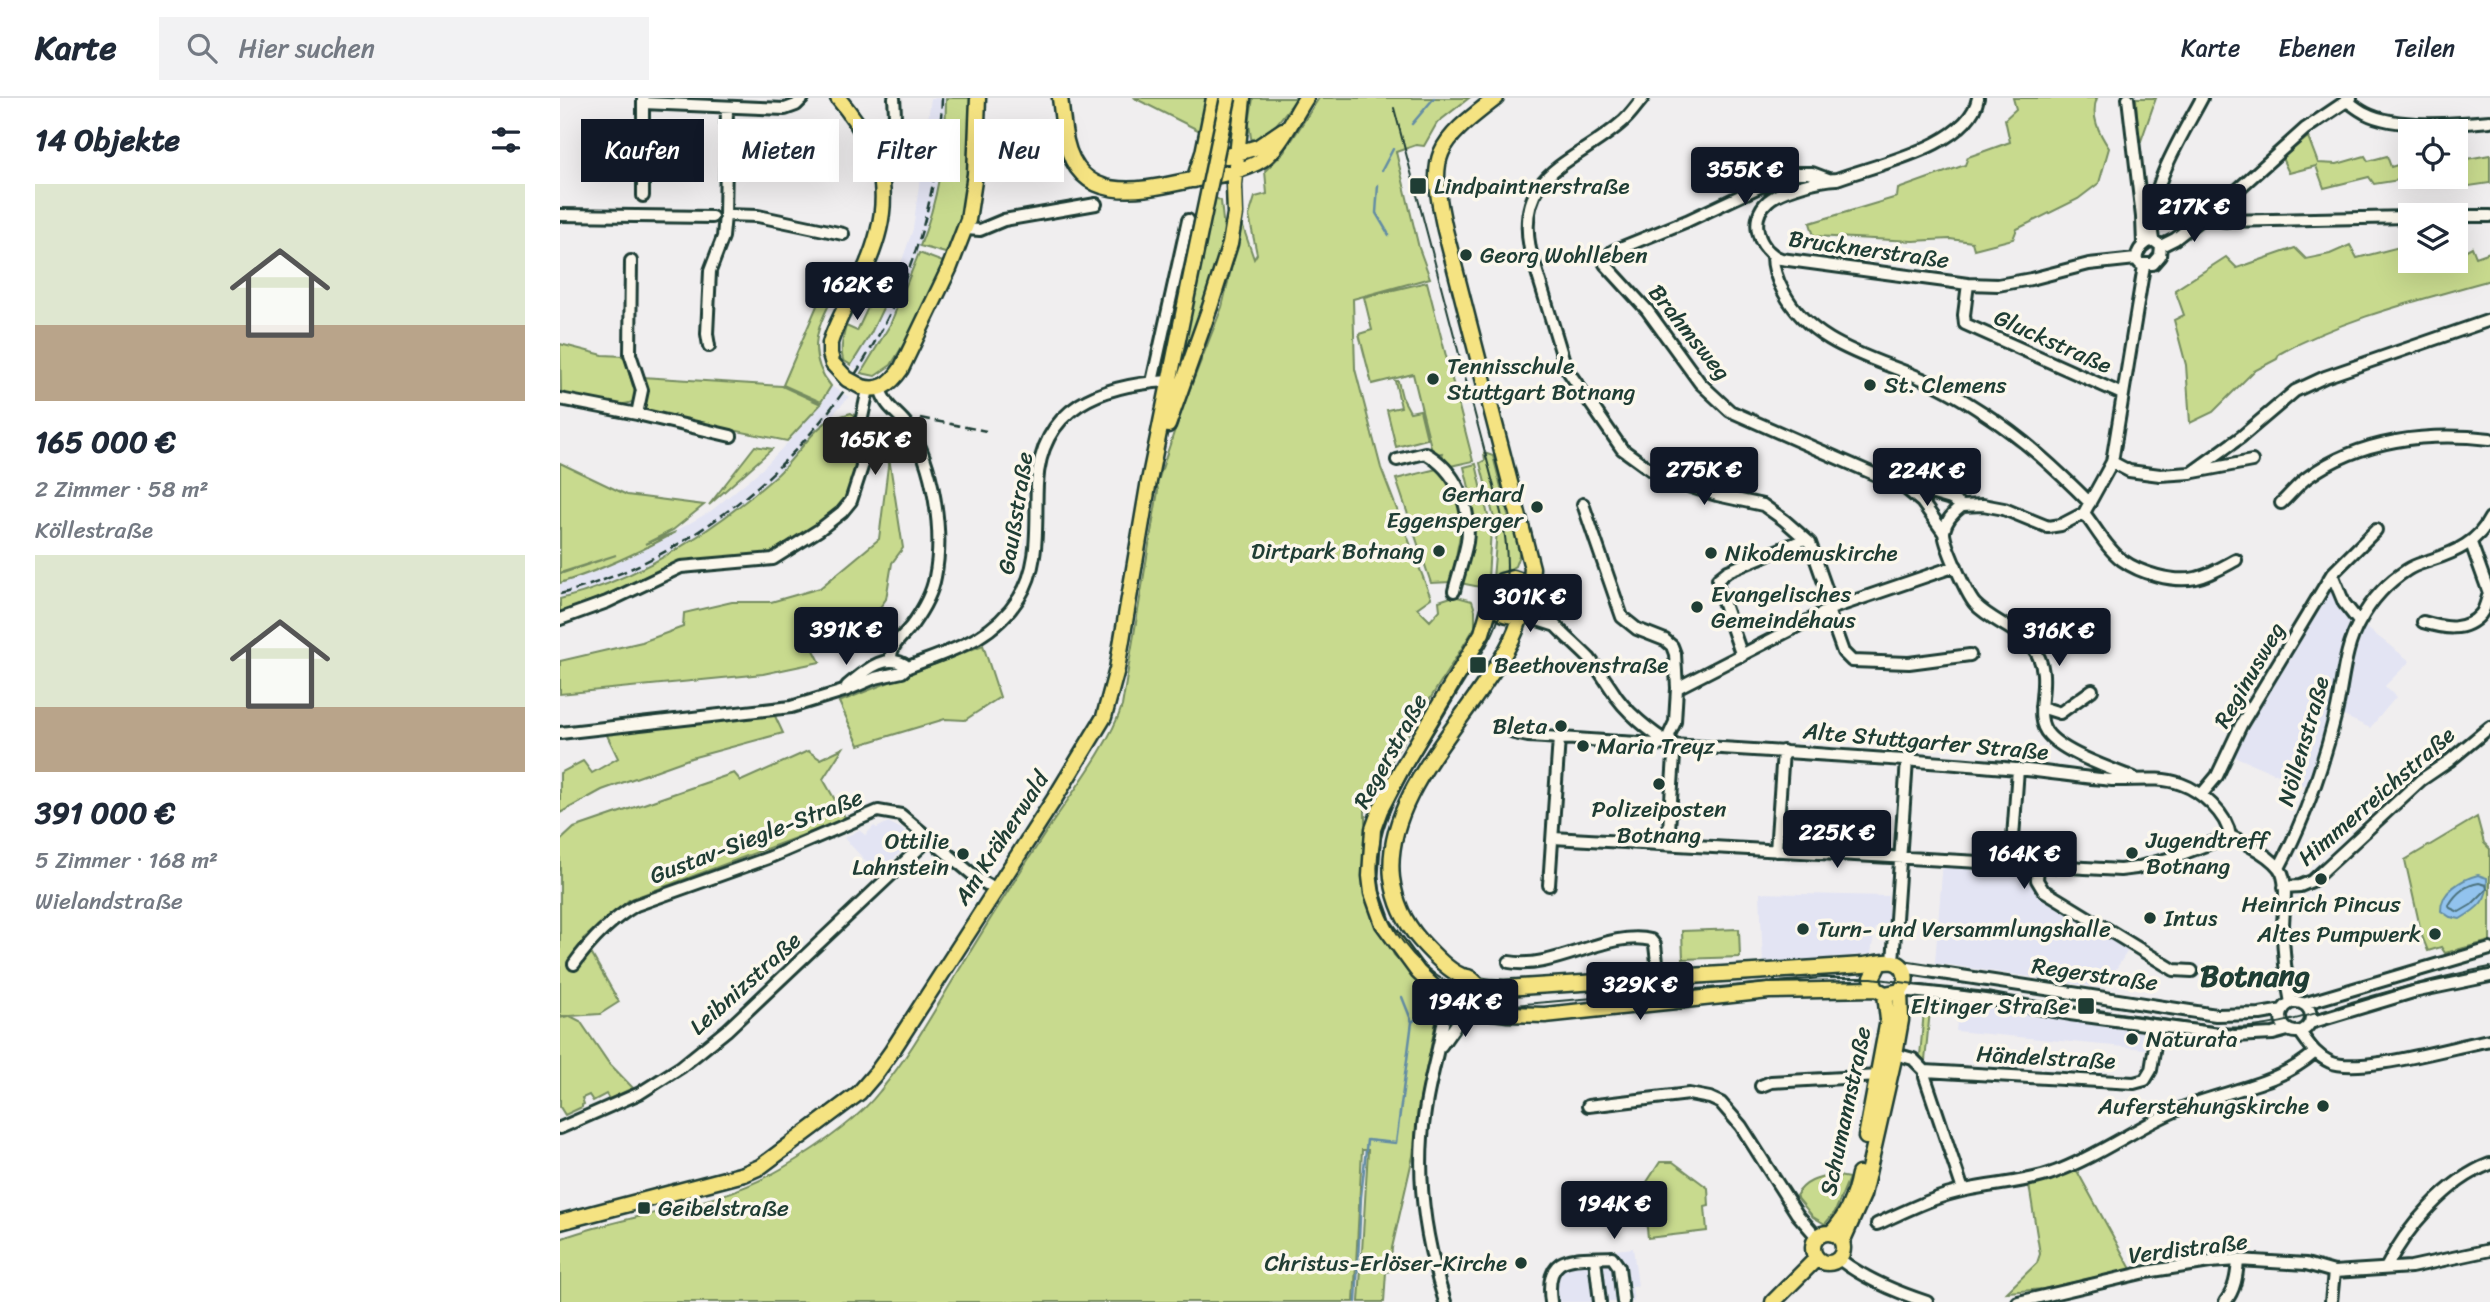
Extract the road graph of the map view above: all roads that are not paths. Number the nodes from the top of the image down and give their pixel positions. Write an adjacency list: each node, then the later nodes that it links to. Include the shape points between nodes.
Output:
1 (803, 98): 17 (street, via 785,109)
2 (838, 98): 18 (main road)
3 (894, 98): 19 (street)
4 (978, 98): 40 (main road, via 974,194)
5 (1060, 98): 27 (main road, via 1071,156 1100,185 1140,190)
6 (1214, 98): 20 (main road)
7 (1228, 98): 50 (main road, Am Kräherwald, bridge)
8 (1243, 98): 24 (main road)
9 (1307, 98): 22 (main road)
10 (1496, 98): 72 (main road, via 1446,141 1438,162 1437,189)
11 (1643, 98): 71 (street, via 1623,122 1539,184 1529,206 1531,249 1566,368 1622,449 1651,470 1696,488 1763,505)
12 (1978, 98): 26 (street, Brucknerstraße, via 1969,119 1942,139)
13 (2128, 98): 37 (street)
14 (2202, 98): 37 (street)
15 (2349, 99): 21 (street, via 2367,114 2402,122); 31 (street, via 2305,129)
16 (643, 101): 17 (street); 29 (street)
17 (727, 107): 33 (street)
18 (854, 119)
19 (896, 119)
20 (1210, 119): 23 (main road); 24 (main road, via 1219,147)
21 (2490, 121)
22 (1288, 127): 24 (main road, via 1258,147); 25 (main road, via 1261,161)
23 (1203, 153): 25 (main road, via 1210,168); 27 (main road)
24 (1233, 155): 25 (main road)
25 (1227, 172): 27 (main road); 49 (main road, via 1235,214 1230,244)
26 (1828, 179): 43 (street, Brucknerstraße, via 1774,197 1763,208 1758,236); 63 (street, Brahmsweg, via 1796,173 1772,181 1613,251 1605,264 1647,310 1700,383 1730,411)
27 (1194, 180)
28 (881, 182): 52 (main road, bridge, via 880,227 833,331 830,354 847,380)
29 (643, 196)
30 (1096, 204): 40 (street, via 994,223 980,230)
31 (2209, 212): 38 (street, via 2225,221); 42 (street, via 2175,239)
32 (560, 215): 36 (street)
33 (725, 215): 41 (street, via 758,216); 48 (street, via 709,282)
34 (2468, 216): 35 (street)
35 (2490, 216)
36 (712, 217)
37 (2146, 217): 42 (street)
38 (2398, 217)
39 (1188, 220): 51 (street)
40 (966, 229): 52 (main road, via 901,369 894,379)
41 (844, 234)
42 (2153, 244): 45 (street); 45 (street, via 2161,252 2156,261)
43 (1773, 256): 46 (street, Brucknerstraße); 67 (street, via 1777,280 1787,298 1816,331 1931,382 1984,413 2023,440)
44 (631, 261): 55 (street, via 629,354 642,390)
45 (2140, 263): 46 (street, Brucknerstraße, via 2089,264 2012,284); 53 (street)
46 (1968, 284): 53 (street, Gluckstraße, via 1965,324)
47 (2490, 320): 62 (street, via 2295,391)
48 (709, 346)
49 (1187, 370): 50 (main road); 58 (main road)
50 (1168, 381): 51 (street, Gaußstraße); 58 (main road, Am Kräherwald)
51 (1152, 382): 90 (street, Gaußstraße, via 1100,393 1067,415 1052,433 1040,465 1035,553 1020,597 995,627 977,640)
52 (870, 388): 83 (street, via 860,427 862,467 851,501 818,530 773,559 681,567); 89 (street, via 904,421 917,442 931,485 939,542 932,590 892,648)
53 (2122, 394): 61 (street)
54 (560, 399): 55 (street)
55 (637, 414): 56 (street)
56 (731, 436)
57 (2490, 439): 64 (street, via 2420,437 2369,447 2307,477)
58 (1155, 454): 119 (main road, Am Kräherwald, via 1104,716)
59 (1397, 460): 78 (street, via 1425,453 1455,479 1467,540)
60 (2252, 461): 62 (street)
61 (2112, 462): 62 (street, via 2129,471); 67 (street)
62 (2191, 473)
63 (1902, 486): 66 (street, Brahmsweg); 70 (street, Brahmsweg, via 1922,502)
64 (2281, 503)
65 (1583, 504): 91 (street, via 1622,617 1672,646)
66 (1962, 506): 67 (street, Brahmsweg, via 2004,509 2048,527 2061,525); 70 (street, via 1948,520)
67 (2087, 508): 74 (street, via 2108,545 2122,560 2146,572 2194,579)
68 (2490, 518): 73 (street)
69 (2376, 530): 76 (street)
70 (1944, 533): 75 (street, Brahmsweg)
71 (1805, 539): 81 (street); 88 (street, via 1718,579)
72 (1524, 541): 77 (main road, via 1523,559); 79 (main road, via 1532,568)
73 (2471, 543): 84 (street, Nöllenstraße, via 2409,568 2388,584); 85 (street, via 2489,593 2482,614 2463,627 2447,629)
74 (2236, 560)
75 (1956, 566): 81 (street); 94 (street, Brahmsweg, via 1975,604 2026,640 2039,656 2045,685)
76 (2332, 574): 84 (street, via 2344,603); 107 (street, Reginusweg, via 2241,725 2217,776)
77 (1513, 578): 79 (main road, via 1522,581); 80 (main road, via 1498,584)
78 (1454, 591)
79 (1530, 593): 82 (main road); 86 (street)
80 (1493, 600): 82 (main road, via 1505,615); 132 (main road, Regerstraße, via 1482,633 1401,770 1373,829 1371,884 1383,924)
81 (1830, 609): 87 (street, via 1843,652 1852,662 1900,663); 88 (street)
82 (1523, 616): 86 (street); 125 (main road, Regerstraße, via 1497,665 1420,779 1403,809 1393,843 1391,866 1400,909 1420,941)
83 (560, 619)
84 (2359, 622): 116 (street, Nöllenstraße, via 2314,790)
85 (2423, 622)
86 (1556, 626): 97 (street)
87 (1970, 655)
88 (1742, 656): 91 (street)
89 (891, 661): 90 (street); 93 (street, via 880,662)
90 (908, 667): 93 (street, Gaußstraße)
91 (1677, 688): 95 (street)
92 (2092, 690): 94 (street, via 2060,713)
93 (841, 691): 98 (street, Gaußstraße, via 791,707)
94 (2041, 707): 106 (street, via 2049,735 2089,760)
95 (1675, 722): 97 (street, via 1664,731); 102 (street, via 1669,735)
96 (2490, 727): 118 (street, Himmerreichstraße, via 2421,780 2312,881)
97 (1651, 732): 101 (street); 102 (street)
98 (560, 733)
99 (1514, 733): 100 (street, Alte Stuttgarter Straße)
100 (1559, 738): 101 (street, Alte Stuttgarter Straße); 110 (street)
101 (1650, 745): 102 (street, Alte Stuttgarter Straße)
102 (1672, 745): 103 (street, Alte Stuttgarter Straße); 111 (street)
103 (1783, 751): 104 (street, Alte Stuttgarter Straße); 112 (street)
104 (1907, 760): 105 (street, Alte Stuttgarter Straße); 113 (street)
105 (2018, 769): 106 (street, Alte Stuttgarter Straße); 114 (street)
106 (2134, 778): 107 (street, Alte Stuttgarter Straße, via 2181,784)
107 (2201, 794): 108 (street, via 2213,805)
108 (2230, 836): 115 (street, via 2136,868); 116 (street)
109 (930, 838): 119 (street, Gustav-Siegle-Straße); 122 (street, Gustav-Siegle-Straße, via 901,815 878,811 768,858 636,905 596,936); 149 (street, Leibnizstraße, via 727,1030 681,1067 640,1093)
110 (1553, 838): 111 (street); 117 (street)
111 (1668, 844): 112 (street)
112 (1776, 852): 113 (street)
113 (1901, 858): 114 (street); 123 (street)
114 (2011, 865): 115 (street)
115 (2038, 865): 124 (street, via 2037,880 2043,890 2174,970)
116 (2279, 868): 118 (street)
117 (1549, 885)
118 (2284, 887): 134 (street)
119 (995, 889): 152 (main road, Am Kräherwald, via 877,1072 840,1108 778,1155 744,1174)
120 (2490, 949): 133 (street)
121 (1509, 962): 127 (street, via 1521,965 1644,938 1654,946)
122 (574, 964)
123 (1891, 964): 127 (main road, Regerstraße); 129 (main road, Schumannstraße, via 1906,977); 130 (main road, Schumannstraße, via 1872,978); 134 (street, Regerstraße, via 2216,1015 2260,1014)
124 (2187, 967)
125 (1460, 975): 128 (main road, Regerstraße); 132 (main road, via 1445,983)
126 (2490, 976): 137 (street, via 2413,992)
127 (1659, 979): 128 (main road, Regerstraße, via 1527,988)
128 (1476, 985): 135 (main road, via 1478,999)
129 (1900, 990): 130 (main road, Regerstraße); 131 (street, Regerstraße); 136 (main road, Schumannstraße)
130 (1880, 991): 135 (main road, Regerstraße, via 1769,991 1545,1015); 146 (main road, Schumannstraße, via 1888,1020)
131 (1920, 992): 136 (street, Schumannstraße, via 1908,999); 138 (street, Regerstraße)
132 (1444, 1000): 135 (main road, Regerstraße, via 1458,1012); 142 (street)
133 (2303, 1004): 134 (street); 137 (street, via 2309,1010)
134 (2287, 1006): 139 (street, via 2282,1023)
135 (1468, 1010): 142 (street)
136 (1901, 1012): 144 (main road, Schumannstraße)
137 (2310, 1023): 140 (street)
138 (2158, 1027): 139 (street, Regerstraße, via 2248,1036); 145 (street, Händelstraße, via 2151,1070 2141,1082)
139 (2288, 1030): 140 (street)
140 (2300, 1032): 143 (street)
141 (2490, 1040): 143 (street, via 2347,1066)
142 (1440, 1048): 162 (street, via 1429,1083 1420,1153 1423,1209)
143 (2314, 1053): 151 (street, via 2278,1077 2165,1115 2051,1174)
144 (1895, 1054): 145 (street, Händelstraße, via 1913,1059); 154 (main road, Schumannstraße, via 1863,1195)
145 (1925, 1071): 151 (street)
146 (1879, 1076): 147 (street); 154 (main road, Schumannstraße, via 1857,1180 1848,1208)
147 (1761, 1086)
148 (1588, 1106): 154 (street, via 1689,1094 1721,1104 1741,1126 1797,1214)
149 (562, 1124)
150 (2490, 1164): 160 (street, via 2447,1189)
151 (1963, 1190): 153 (street)
152 (560, 1222)
153 (1877, 1224)
154 (1830, 1238): 156 (main road, via 1813,1246); 158 (main road, via 1843,1251)
155 (2490, 1250): 160 (street, Verdistraße)
156 (1816, 1258): 158 (main road, via 1825,1263); 166 (main road)
157 (1595, 1259): 163 (street, via 1559,1263 1550,1277); 164 (street); 165 (street, via 1612,1257 1618,1262)
158 (1839, 1259): 167 (street, via 1904,1295)
159 (2238, 1260): 161 (street, Verdistraße, via 2306,1264); 168 (street, Verdistraße, via 2157,1270); 169 (street)
160 (2386, 1268): 161 (street, Verdistraße)
161 (2334, 1272): 170 (street)
162 (1445, 1302)
163 (1551, 1302)
164 (1600, 1302)
165 (1623, 1302)
166 (1773, 1302)
167 (1927, 1302)
168 (2018, 1302)
169 (2225, 1302)
170 (2330, 1302)

